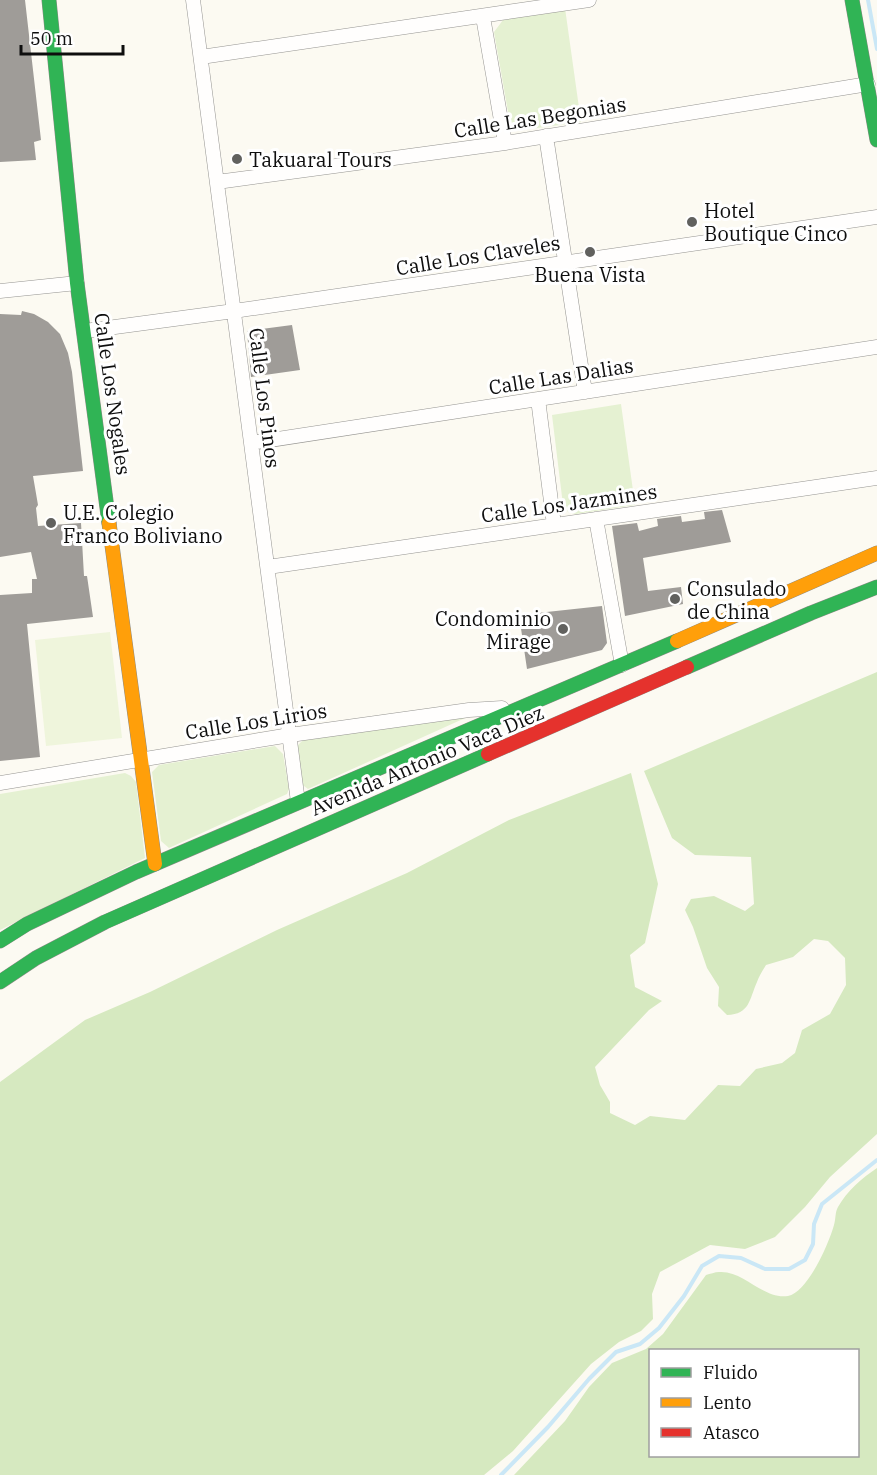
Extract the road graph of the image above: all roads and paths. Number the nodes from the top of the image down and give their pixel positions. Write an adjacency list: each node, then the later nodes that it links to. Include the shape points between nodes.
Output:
1 (49, 0): 15 (main road, Calle Los Nogales)
2 (193, 0): 7 (street, Calle Los Pinos)
3 (589, 0): 5 (street)
4 (852, 0): 8 (main road)
5 (524, 5): 6 (street)
6 (483, 17): 7 (street); 11 (street)
7 (201, 57): 12 (street, Calle Los Pinos)
8 (868, 84): 9 (street, Calle Las Begonias); 10 (main road)
9 (546, 136): 11 (street, Calle Las Begonias); 14 (street)
10 (877, 140)
11 (505, 143): 12 (street, Calle Las Begonias)
12 (217, 182): 17 (street, Calle Los Pinos)
13 (877, 217): 14 (street, Calle Los Claveles)
14 (564, 262): 17 (street, Calle Los Claveles); 20 (street)
15 (77, 283): 16 (street); 18 (main road, Calle Los Nogales)
16 (0, 291)
17 (234, 311): 18 (street, Calle Los Claveles); 22 (street, Calle Los Pinos)
18 (85, 331): 34 (main road, Calle Los Nogales)
19 (877, 347): 20 (street, Calle Las Dalias)
20 (585, 392): 21 (street, Calle Las Dalias)
21 (538, 399): 22 (street, Calle Las Dalias); 25 (street)
22 (251, 443): 27 (street, Calle Los Pinos)
23 (877, 478): 24 (street, Calle Los Jazmines)
24 (596, 519): 25 (street, Calle Los Jazmines); 30 (street)
25 (554, 525): 27 (street, Calle Los Jazmines)
26 (877, 553): 29 (main road, Avenida Antonio Vaca Diez)
27 (268, 567): 33 (street, Calle Los Pinos)
28 (877, 587): 31 (main road, Avenida Antonio Vaca Diez)
29 (706, 628): 30 (main road, Avenida Antonio Vaca Diez); 31 (main road, via 664,656 660,665)
30 (622, 665): 32 (main road, Avenida Antonio Vaca Diez)
31 (668, 677): 39 (main road, Avenida Antonio Vaca Diez, via 105,922)
32 (520, 707): 33 (street, Calle Los Lirios, via 469,710); 36 (main road, Avenida Antonio Vaca Diez)
33 (290, 735): 34 (street, Calle Los Lirios); 36 (street, Calle Los Pinos)
34 (141, 759): 35 (street, Calle Los Lirios); 37 (main road, Calle Los Nogales)
35 (0, 783)
36 (298, 802): 37 (main road, Avenida Antonio Vaca Diez)
37 (155, 864): 38 (main road, Avenida Antonio Vaca Diez, via 98,888)
38 (0, 941)
39 (0, 982)

